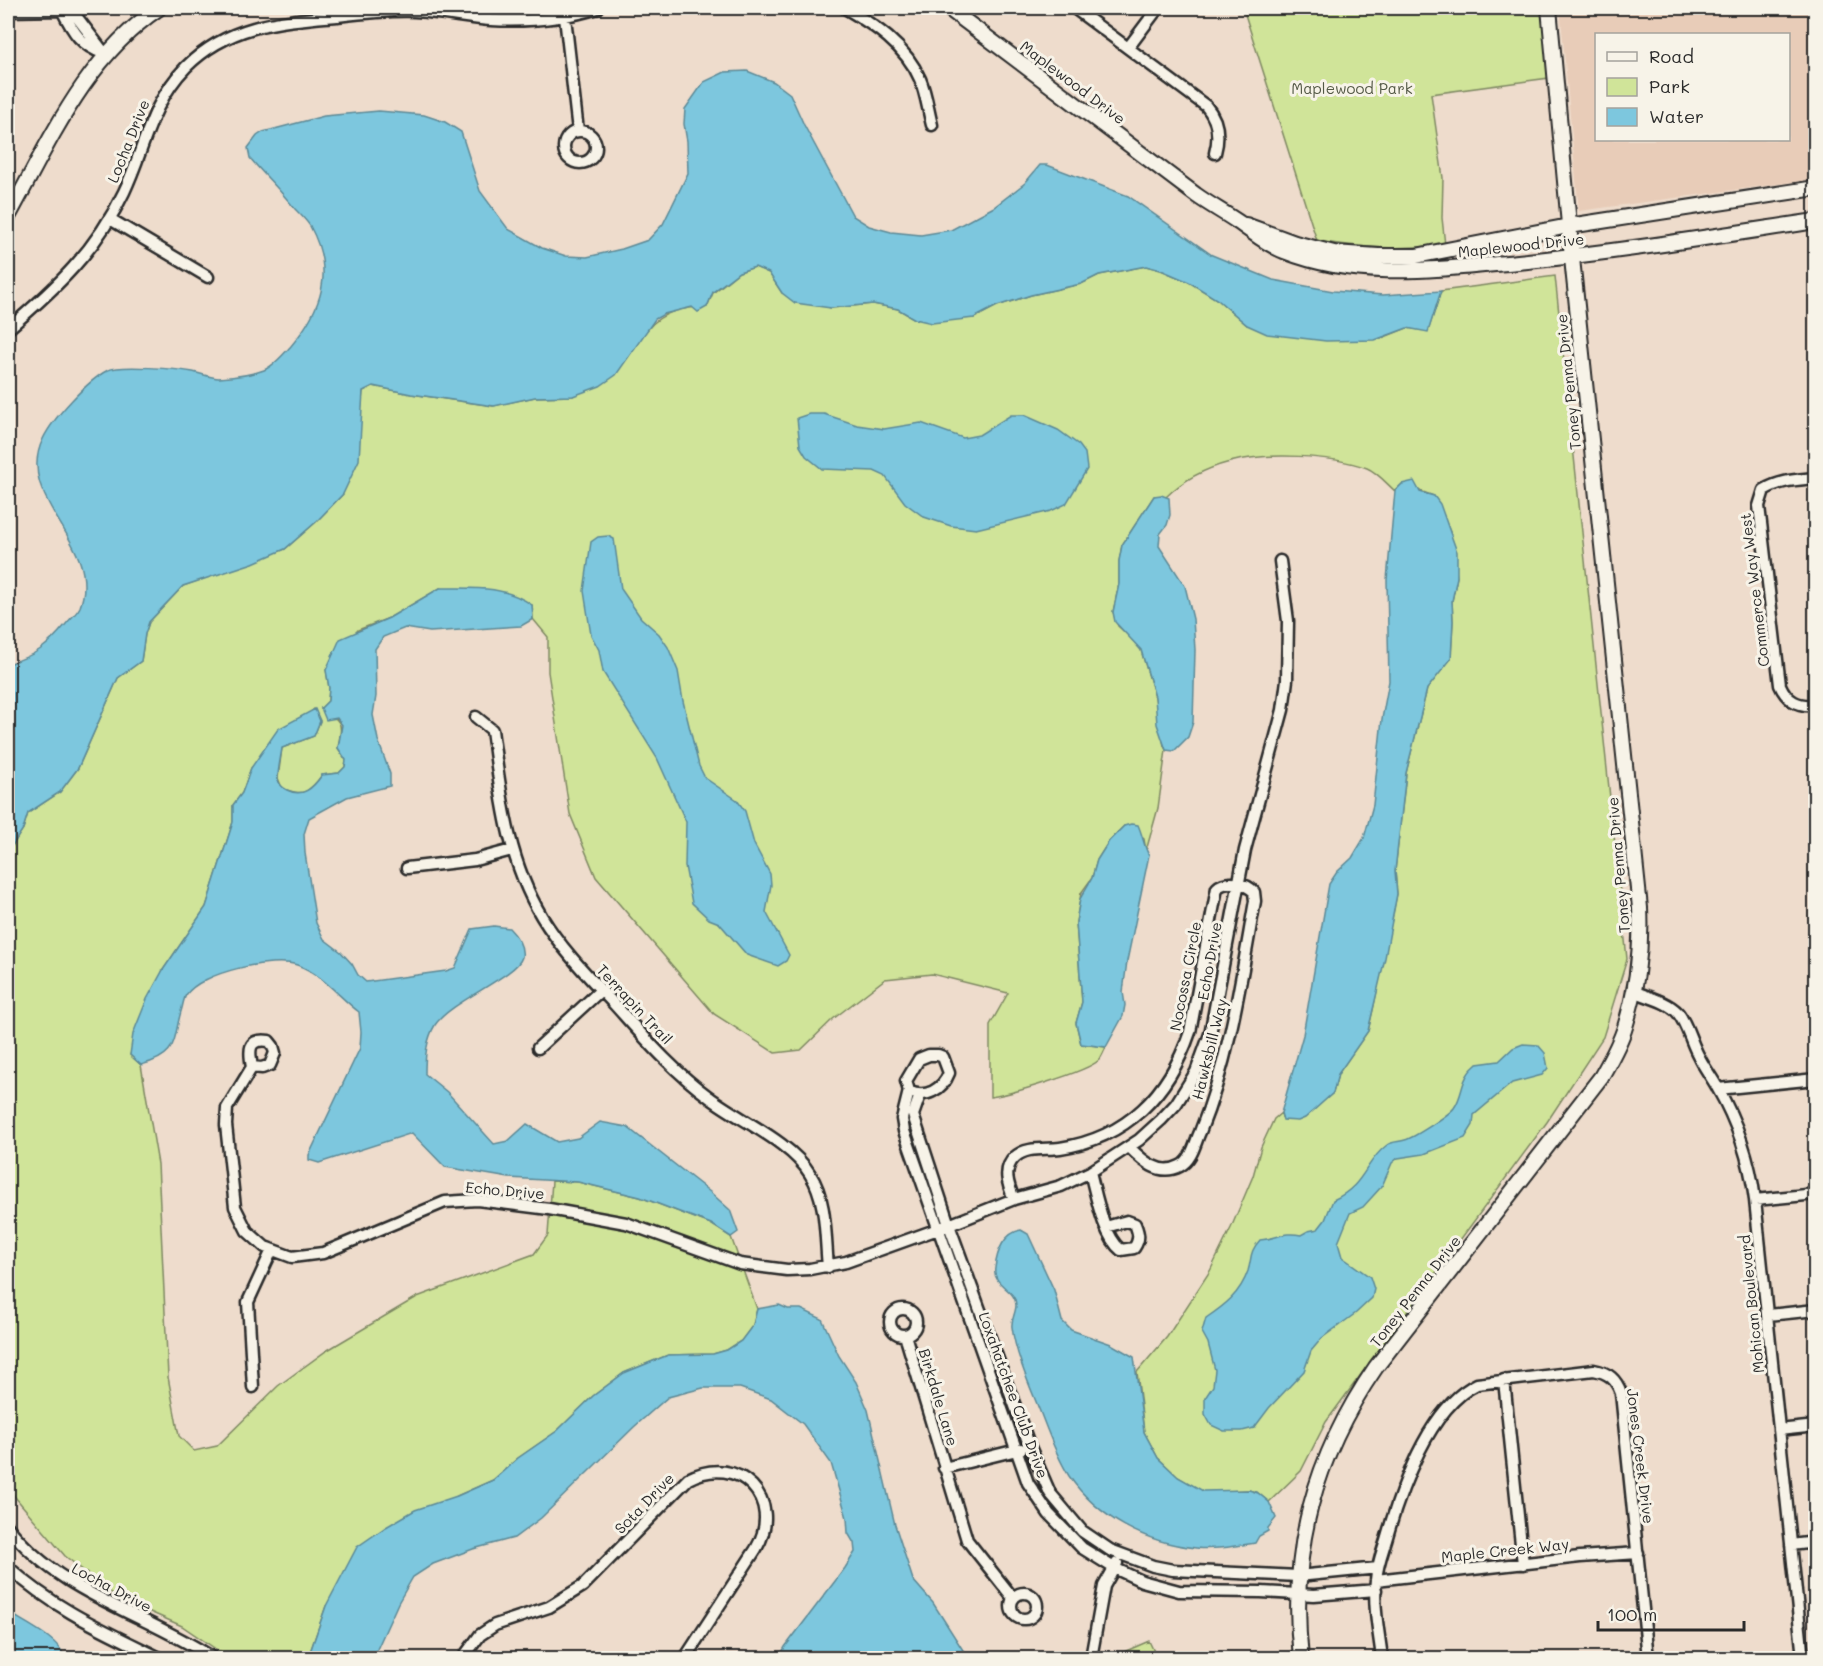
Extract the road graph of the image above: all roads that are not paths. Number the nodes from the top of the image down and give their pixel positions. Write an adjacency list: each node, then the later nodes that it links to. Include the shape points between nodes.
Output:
1 (159, 8): 11 (street)
2 (598, 8): 9 (street, Locha Drive)
3 (845, 8): 12 (street, via 906,54 920,79)
4 (948, 8): 19 (street, Maplewood Drive, via 1196,195)
5 (1074, 8): 10 (street)
6 (1158, 8): 10 (street)
7 (1549, 8): 20 (street, Toney Penna Drive)
8 (8, 11): 11 (street, via 73,12)
9 (565, 17): 13 (street); 17 (street, Locha Drive, via 507,21 440,12 385,11 280,22 236,34 188,66 165,93)
10 (1128, 48): 14 (street, via 1211,112 1219,133)
11 (105, 54): 16 (street, via 83,84)
12 (932, 125)
13 (578, 131)
14 (1215, 153)
15 (1815, 188): 20 (street, Maplewood Drive)
16 (8, 217)
17 (110, 219): 22 (street); 23 (street, Locha Drive, via 67,277)
18 (1815, 221): 21 (street, Maplewood Drive)
19 (1238, 222): 20 (street, Maplewood Drive, via 1334,253 1378,256 1416,256); 21 (street, Maplewood Drive, via 1259,239 1284,251 1333,266 1391,272)
20 (1569, 226): 21 (street, Toney Penna Drive)
21 (1572, 256): 32 (street, Toney Penna Drive, via 1640,908 1641,952)
22 (208, 277)
23 (8, 329)
24 (1815, 478): 26 (street, Commerce Way West, via 1772,485 1764,490 1759,506 1780,685 1791,701)
25 (1280, 561): 30 (street, Echo Drive, via 1288,621 1287,680 1276,739)
26 (1815, 705)
27 (476, 717): 28 (street, Terrapin Trail, via 492,730)
28 (512, 850): 29 (street, via 475,860); 31 (street, Terrapin Trail, via 543,918 565,950)
29 (407, 868)
30 (1238, 884): 39 (street, Echo Drive, via 1202,1059 1176,1104); 39 (street, Hawksbill Way, via 1251,888 1255,901 1238,1001 1210,1106 1188,1159 1179,1167 1153,1168); 42 (street, Nocossa Circle, via 1225,883 1216,888 1190,1032 1178,1063 1161,1090 1131,1119 1100,1137 1020,1153 1011,1162 1007,1175)
31 (602, 990): 33 (street); 48 (street, Terrapin Trail, via 683,1076 800,1160 820,1197)
32 (1633, 991): 36 (street, Mohican Boulevard, via 1679,1014); 67 (street, Toney Penna Drive, via 1614,1053 1590,1092 1376,1367 1344,1419 1311,1503)
33 (538, 1048)
34 (252, 1067): 47 (street, Echo Drive, via 227,1108 226,1125 235,1207 247,1232)
35 (1815, 1079): 36 (street)
36 (1718, 1089): 43 (street, Mohican Boulevard, via 1742,1142)
37 (909, 1091): 38 (street); 38 (street, via 906,1081 919,1059 938,1054 947,1063 945,1084); 46 (street, via 902,1119 904,1131)
38 (920, 1095): 44 (street, via 913,1115)
39 (1129, 1147): 40 (street, Echo Drive)
40 (1090, 1172): 42 (street, Echo Drive); 45 (street)
41 (1815, 1194): 43 (street)
42 (1014, 1199): 44 (street, Echo Drive)
43 (1755, 1200): 50 (street, Mohican Boulevard)
44 (949, 1225): 46 (street, Echo Drive); 56 (street, Loxahatchee Club Drive)
45 (1106, 1227)
46 (938, 1229): 48 (street, Echo Drive); 57 (street, Loxahatchee Club Drive)
47 (272, 1250): 48 (street, Echo Drive, via 292,1257 323,1253 445,1202 477,1200 626,1223 763,1269); 53 (street, via 248,1302)
48 (828, 1267)
49 (1815, 1310): 50 (street)
50 (1768, 1315): 55 (street, Mohican Boulevard)
51 (905, 1335): 58 (street, Birkdale Lane)
52 (1504, 1380): 62 (street, Jones Creek Drive, via 1594,1370 1604,1372 1616,1382 1621,1393); 64 (street); 68 (street, Jones Creek Drive, via 1466,1389 1434,1428 1402,1489)
53 (253, 1387)
54 (1815, 1426): 55 (street)
55 (1779, 1430): 61 (street, Mohican Boulevard)
56 (1030, 1447): 57 (street, Birkdale Lane); 63 (street, Loxahatchee Club Drive, via 1050,1493 1062,1509 1082,1531)
57 (1016, 1450): 58 (street, Birkdale Lane); 66 (street, Loxahatchee Club Drive, via 1028,1483 1049,1514 1082,1548)
58 (945, 1468): 70 (street, Birkdale Lane, via 967,1540)
59 (8, 1527): 74 (street, Locha Drive, via 25,1547 69,1582)
60 (1815, 1542): 61 (street)
61 (1791, 1545): 81 (street, Mohican Boulevard)
62 (1638, 1553): 64 (street, Maple Creek Way); 80 (street, Jones Creek Drive)
63 (1122, 1555): 66 (street); 67 (street, Loxahatchee Club Drive, via 1173,1570)
64 (1523, 1564): 68 (street, Maple Creek Way)
65 (8, 1567): 71 (street, via 53,1603)
66 (1114, 1568): 69 (street, Loxahatchee Club Drive, via 1179,1591); 77 (street, via 1104,1586)
67 (1298, 1576): 68 (street, Maple Creek Way); 69 (street, Toney Penna Drive)
68 (1376, 1579): 69 (street, Maple Creek Way, via 1314,1595); 79 (street, Jones Creek Drive)
69 (1297, 1594): 78 (street, Toney Penna Drive)
70 (1013, 1598)
71 (136, 1647): 72 (street); 73 (street)
72 (131, 1659)
73 (160, 1659)
74 (213, 1659)
75 (463, 1659): 76 (street, Sota Drive, via 480,1635 495,1624 549,1607 583,1586 688,1479 701,1472 735,1473 758,1493 765,1512 764,1533)
76 (685, 1659)
77 (1091, 1659)
78 (1301, 1659)
79 (1382, 1659)
80 (1648, 1659)
81 (1803, 1659)

